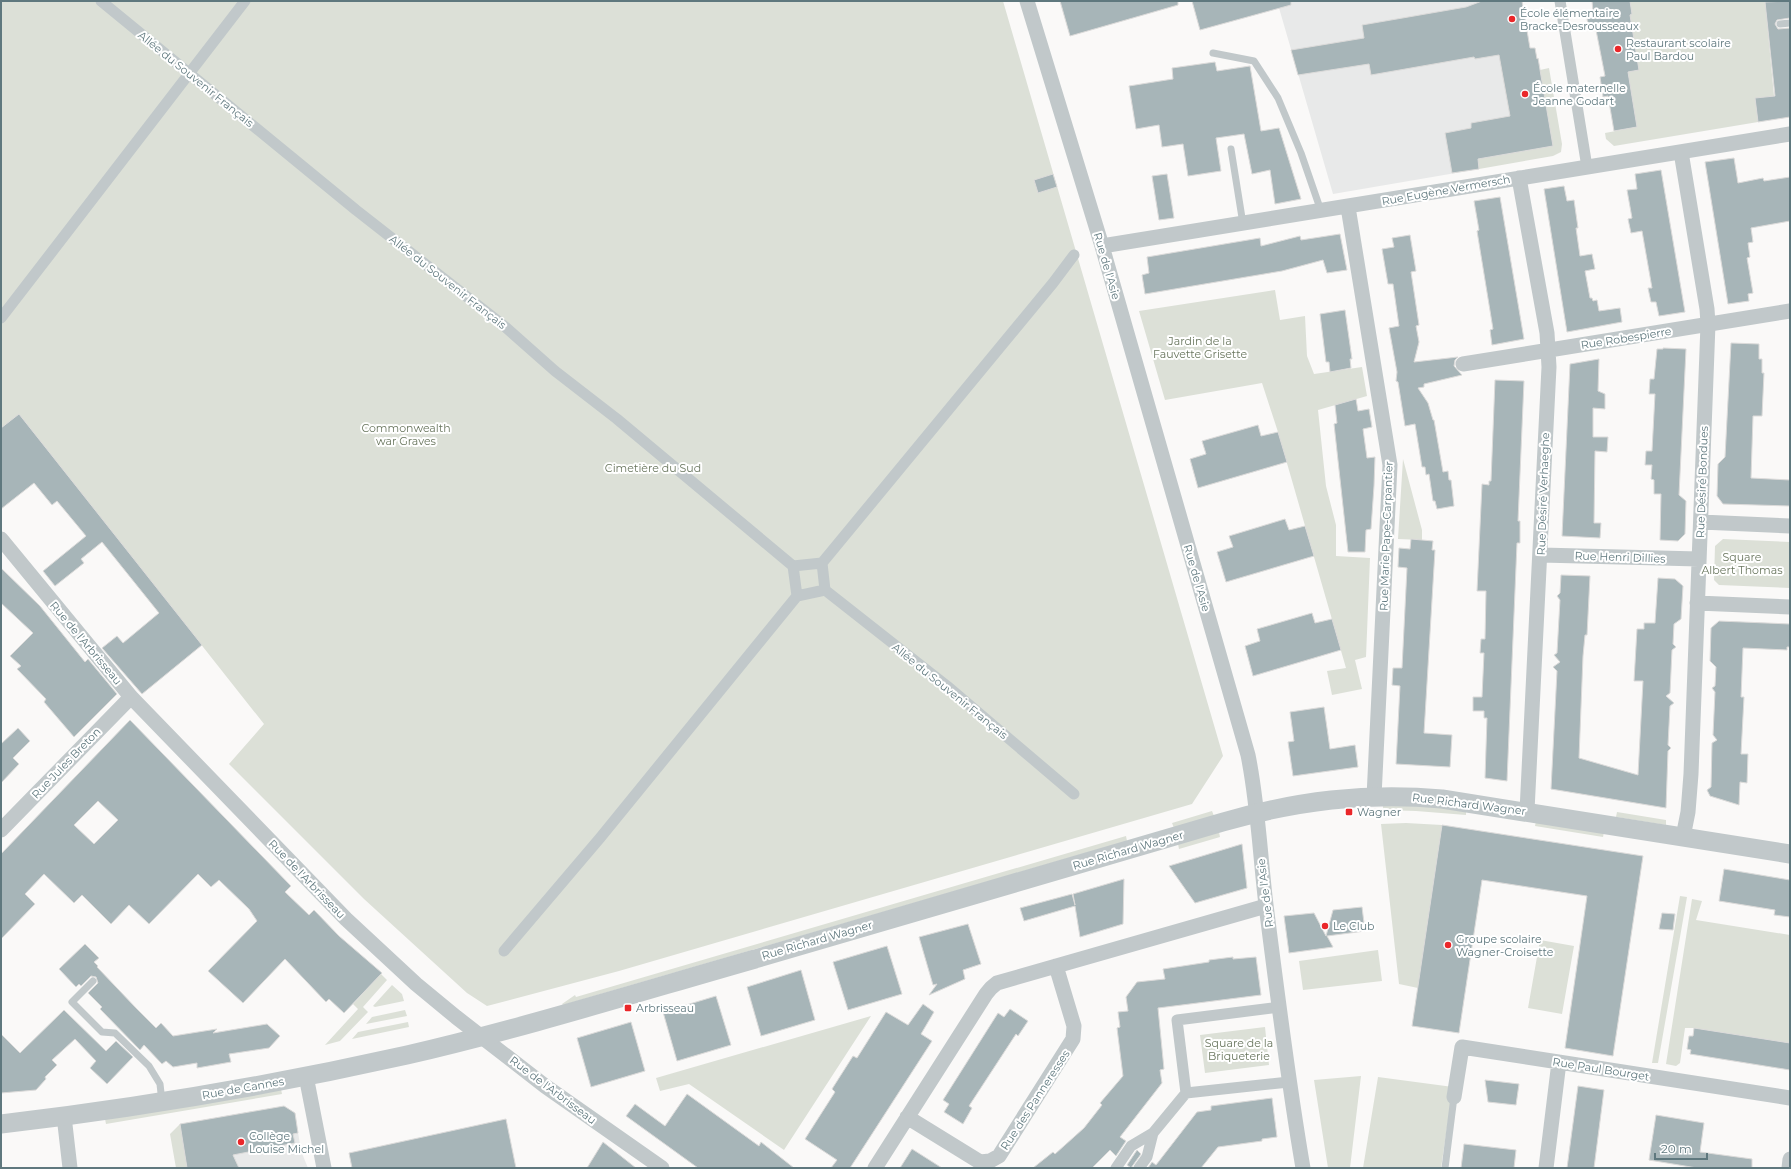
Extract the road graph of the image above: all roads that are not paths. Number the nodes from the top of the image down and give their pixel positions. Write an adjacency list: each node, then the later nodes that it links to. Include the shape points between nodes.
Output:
1 (102, 1): 8 (street, Allée du Souvenir Français)
2 (245, 1): 8 (street)
3 (1027, 1): 17 (street, Rue de l'Asie)
4 (1560, 1): 12 (street)
5 (1790, 23): 6 (lane)
6 (1780, 24)
7 (1213, 53): 15 (lane, via 1254,61 1278,98)
8 (189, 75): 20 (street); 30 (street, Allée du Souvenir Français, via 503,325 555,371 617,419)
9 (1790, 134): 11 (street, Rue Eugène Vermersch)
10 (1231, 149): 16 (lane)
11 (1681, 152): 12 (street, Rue Eugène Vermersch); 21 (street, Rue Désiré Bondues)
12 (1587, 167): 13 (street, Rue Eugène Vermersch)
13 (1519, 178): 14 (street, Rue Eugène Vermersch); 22 (street, Rue Désiré Verhaeghe)
14 (1348, 207): 15 (street, Rue Eugène Vermersch); 37 (street, Rue Marie Pape-Carpantier, via 1390,465)
15 (1321, 211): 16 (street, Rue Eugène Vermersch)
16 (1243, 224): 17 (street, Rue Eugène Vermersch)
17 (1102, 246): 39 (street, Rue de l'Asie, via 1248,755)
18 (1074, 255): 29 (street)
19 (1790, 311): 21 (street, Rue Robespierre)
20 (1, 318)
21 (1708, 324): 22 (street, Rue Robespierre); 24 (street, Rue Désiré Bondues)
22 (1548, 350): 23 (street, Rue Robespierre); 27 (street, Rue Désiré Verhaeghe)
23 (1463, 364)
24 (1701, 522): 25 (street); 28 (street, Rue Désiré Bondues)
25 (1790, 526)
26 (1, 539): 35 (street, Rue de l'Arbrisseau)
27 (1541, 555): 28 (street, Rue Henri Dillies); 38 (street, Rue Désiré Verhaeghe)
28 (1699, 559): 33 (street, Rue Désiré Bondues)
29 (822, 563): 30 (street); 31 (street)
30 (793, 566): 32 (street)
31 (825, 590): 32 (street); 36 (street, Allée du Souvenir Français, via 947,686)
32 (797, 596): 44 (street, via 600,838)
33 (1698, 603): 34 (street); 41 (street, Rue Désiré Bondues, via 1691,774)
34 (1790, 607)
35 (131, 697): 40 (street, Rue Jules Breton); 48 (street, Rue de l'Arbrisseau, via 346,919 416,984)
36 (1074, 794)
37 (1374, 797): 38 (street, Rue Richard Wagner, via 1442,799); 39 (street, Rue Richard Wagner, via 1326,800)
38 (1527, 811): 41 (street, Rue Richard Wagner)
39 (1257, 812): 43 (street, Rue de l'Asie); 48 (street, Rue Richard Wagner, via 576,1011)
40 (1, 830)
41 (1683, 837): 42 (street, Rue Richard Wagner)
42 (1790, 854)
43 (1266, 906): 45 (street); 47 (street, Rue de l'Asie)
44 (504, 951)
45 (1056, 966): 57 (street, via 1004,980 991,988); 57 (street, Rue des Panneresses, via 1074,1026 1073,1039 999,1156 990,1161 980,1162)
46 (93, 981): 55 (lane, via 72,1002 102,1032 116,1033 149,1066 160,1084)
47 (1280, 1007): 51 (street, Rue de l'Asie); 52 (street, via 1177,1020)
48 (482, 1036): 50 (street, Rue de Cannes); 63 (street, Rue de l'Arbrisseau, via 545,1086)
49 (1559, 1062): 53 (street, Rue Paul Bourget, via 1462,1047); 54 (street, Rue Paul Bourget); 69 (street)
50 (306, 1076): 55 (street, Rue de Cannes); 62 (street)
51 (1289, 1082): 52 (street); 67 (street, Rue de l'Asie)
52 (1186, 1093): 59 (street)
53 (1454, 1097): 68 (lane)
54 (1790, 1098)
55 (162, 1102): 56 (street, Rue de Cannes)
56 (64, 1116): 58 (street, Rue de Cannes); 61 (street)
57 (907, 1117): 64 (street)
58 (1, 1124)
59 (1152, 1133): 65 (street, via 1131,1146); 66 (street, via 1147,1157)
60 (1790, 1159): 70 (street)
61 (70, 1168)
62 (324, 1168)
63 (662, 1168)
64 (875, 1168)
65 (1116, 1168)
66 (1138, 1168)
67 (1303, 1168)
68 (1444, 1168)
69 (1546, 1168)
70 (1789, 1168)

